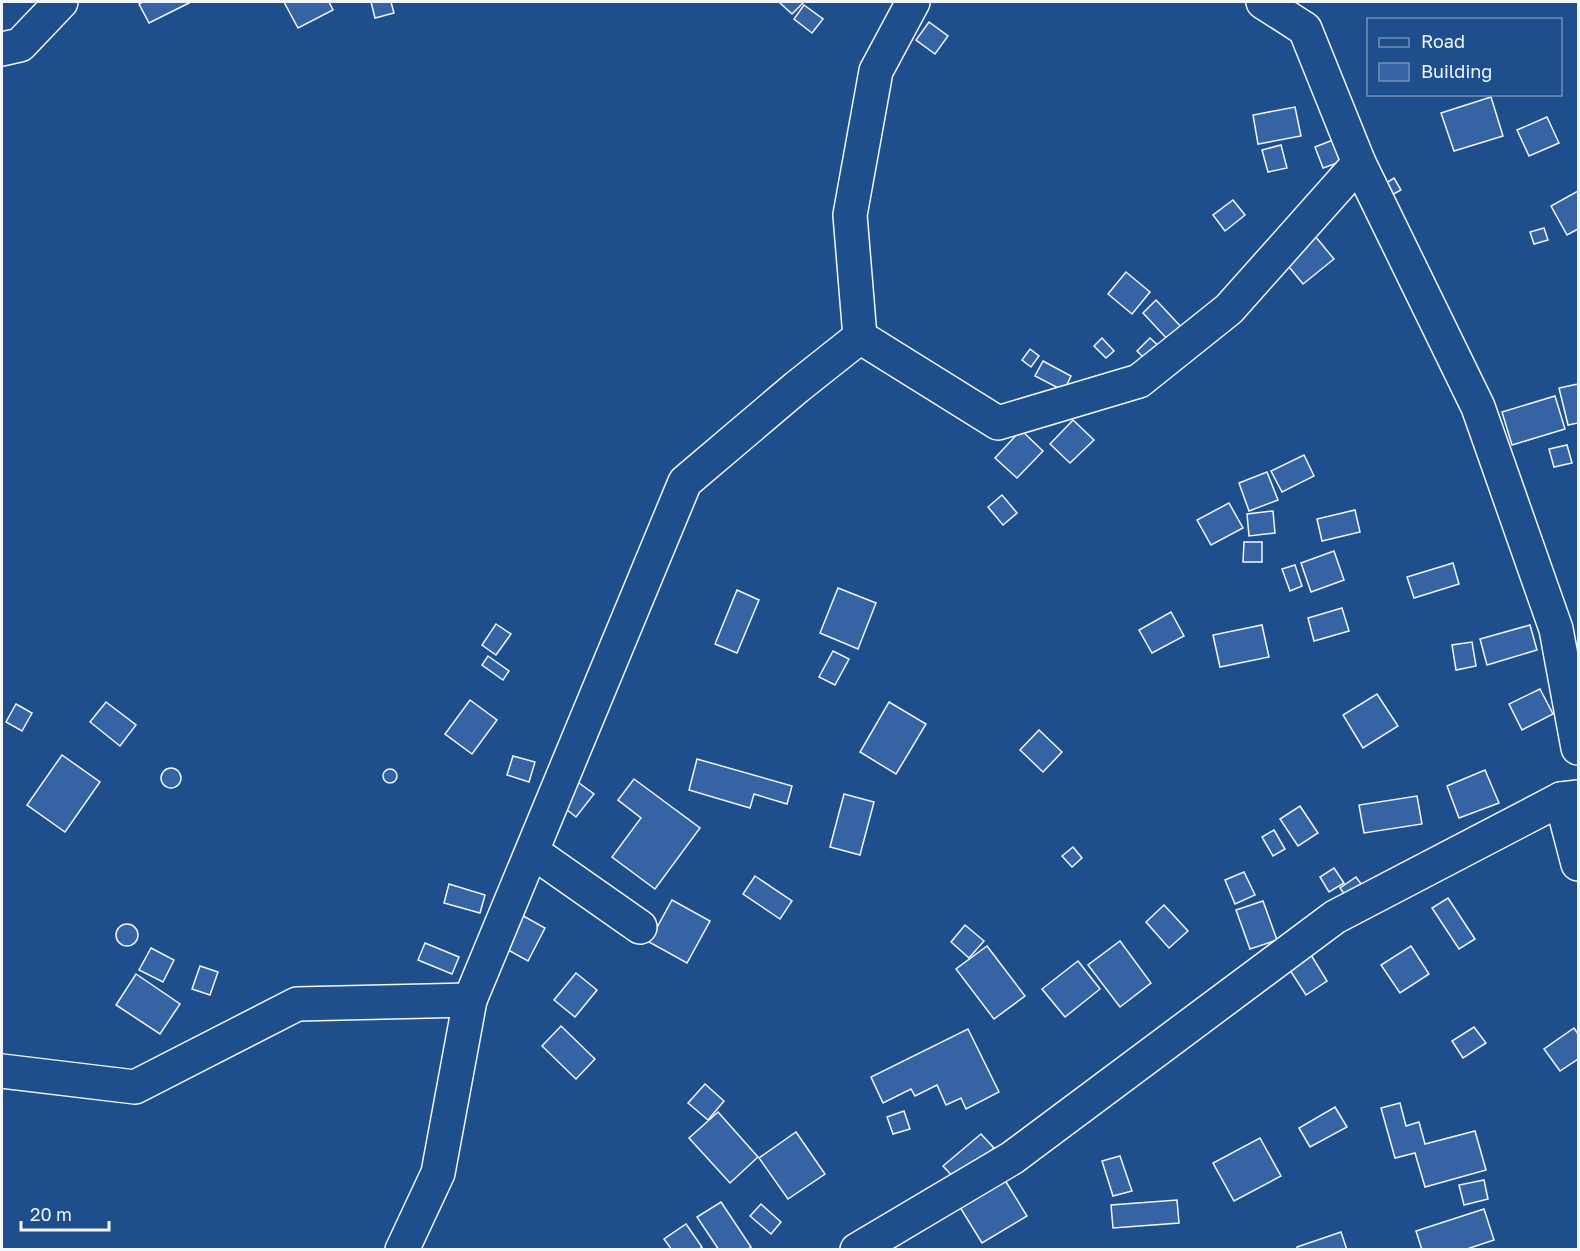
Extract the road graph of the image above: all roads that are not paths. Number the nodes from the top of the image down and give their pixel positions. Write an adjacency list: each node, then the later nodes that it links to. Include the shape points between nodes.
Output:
1 (61, 2): 4 (street, via 20,45)
2 (913, 2): 6 (street, via 876,71 850,215)
3 (1263, 2): 5 (street, via 1305,29)
4 (2, 49)
5 (1359, 164): 6 (street, via 1229,309 1139,381 998,423); 7 (street, via 1478,406 1556,629)
6 (860, 337): 9 (street, via 685,482)
7 (1578, 748)
8 (1570, 798): 10 (street); 15 (street, via 1335,917 1012,1158)
9 (533, 852): 11 (street); 12 (street)
10 (1578, 864)
11 (640, 927)
12 (470, 1000): 13 (street, via 297,1004 135,1087); 14 (street, via 438,1173)
13 (2, 1071)
14 (402, 1250)
15 (857, 1250)

